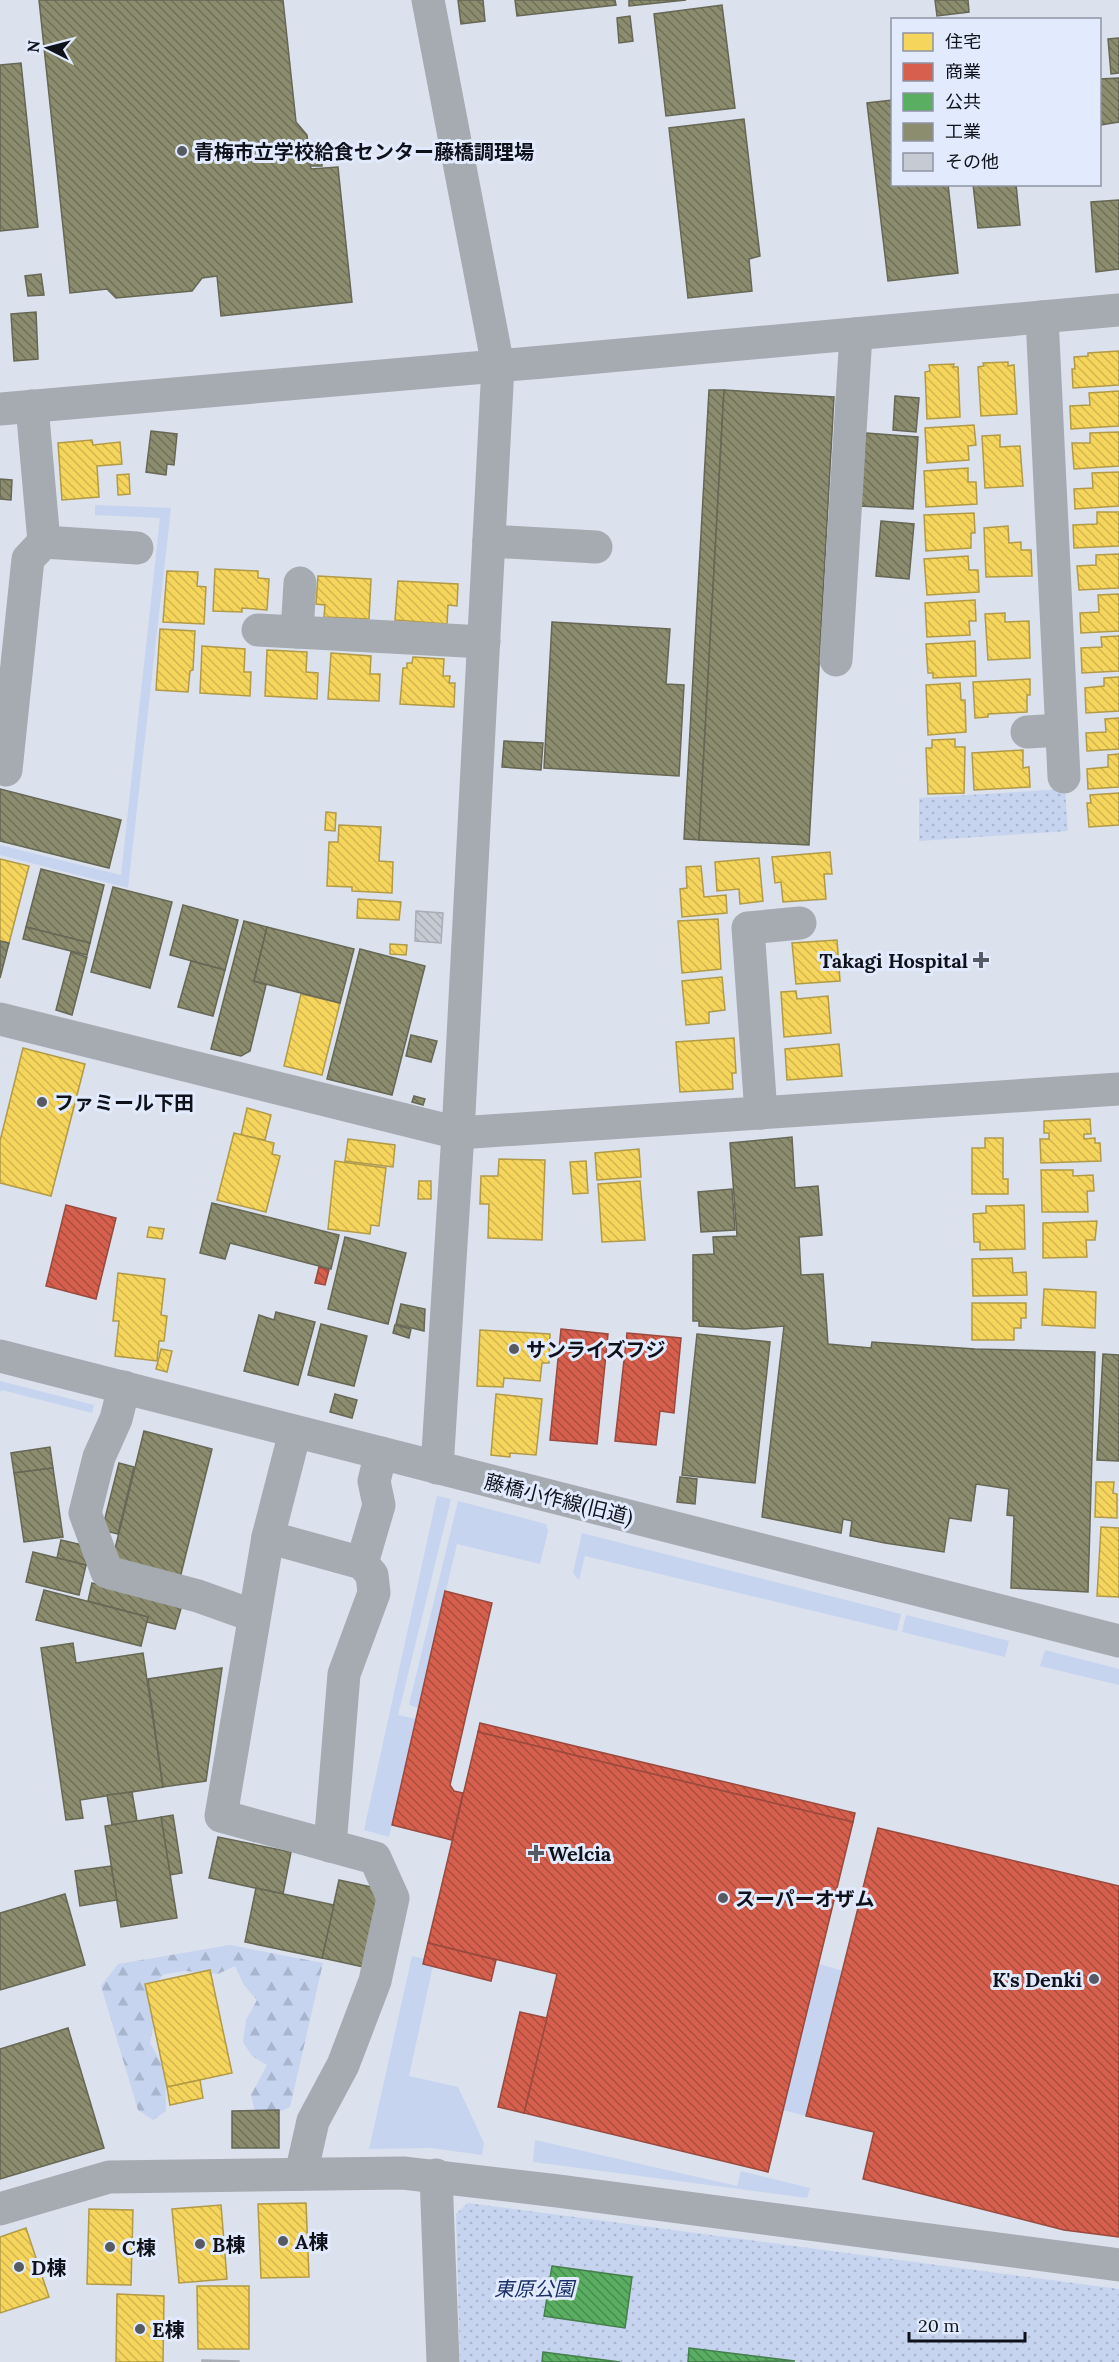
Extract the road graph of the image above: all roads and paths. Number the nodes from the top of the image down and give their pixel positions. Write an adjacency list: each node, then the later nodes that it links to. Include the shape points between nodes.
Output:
1 (428, 0): 5 (street)
2 (1119, 310): 3 (street)
3 (1042, 317): 4 (street); 18 (street)
4 (856, 334): 5 (street); 16 (street)
5 (498, 366): 6 (street); 8 (street)
6 (32, 406): 7 (street); 9 (street)
7 (0, 409)
8 (489, 541): 10 (street); 15 (street)
9 (44, 542): 11 (street); 17 (street, via 28,559)
10 (596, 546)
11 (137, 548)
12 (300, 583): 14 (street)
13 (258, 630): 14 (street)
14 (297, 632): 15 (street)
15 (484, 642): 26 (street)
16 (836, 660)
17 (8, 681): 20 (street)
18 (1061, 730): 19 (street); 21 (street)
19 (1027, 732)
20 (6, 770)
21 (1064, 777)
22 (800, 923): 25 (street, via 748,928)
23 (0, 1019): 26 (street)
24 (1119, 1089): 25 (street)
25 (761, 1113): 26 (street)
26 (458, 1133): 31 (street)
27 (0, 1356): 28 (street, 藤橋小作線(旧道))
28 (124, 1387): 29 (street, 藤橋小作線(旧道)); 34 (street, via 116,1419 99,1457 85,1513 107,1572 198,1596)
29 (295, 1432): 30 (street, 藤橋小作線(旧道)); 32 (street)
30 (381, 1453): 31 (street, 藤橋小作線(旧道)); 33 (street, via 374,1481 379,1505)
31 (437, 1468): 35 (street, 藤橋小作線(旧道))
32 (268, 1537): 33 (street); 34 (street)
33 (362, 1563): 36 (street, via 372,1575 374,1593 344,1674)
34 (254, 1616): 36 (street, via 221,1816)
35 (1119, 1641)
36 (330, 1846): 37 (street, via 375,1858 393,1898 375,1981 343,2065 313,2121)
37 (301, 2174): 38 (street); 39 (street, via 110,2177)
38 (436, 2175): 40 (street); 41 (street)
39 (0, 2209)
40 (1119, 2265)
41 (442, 2362)

